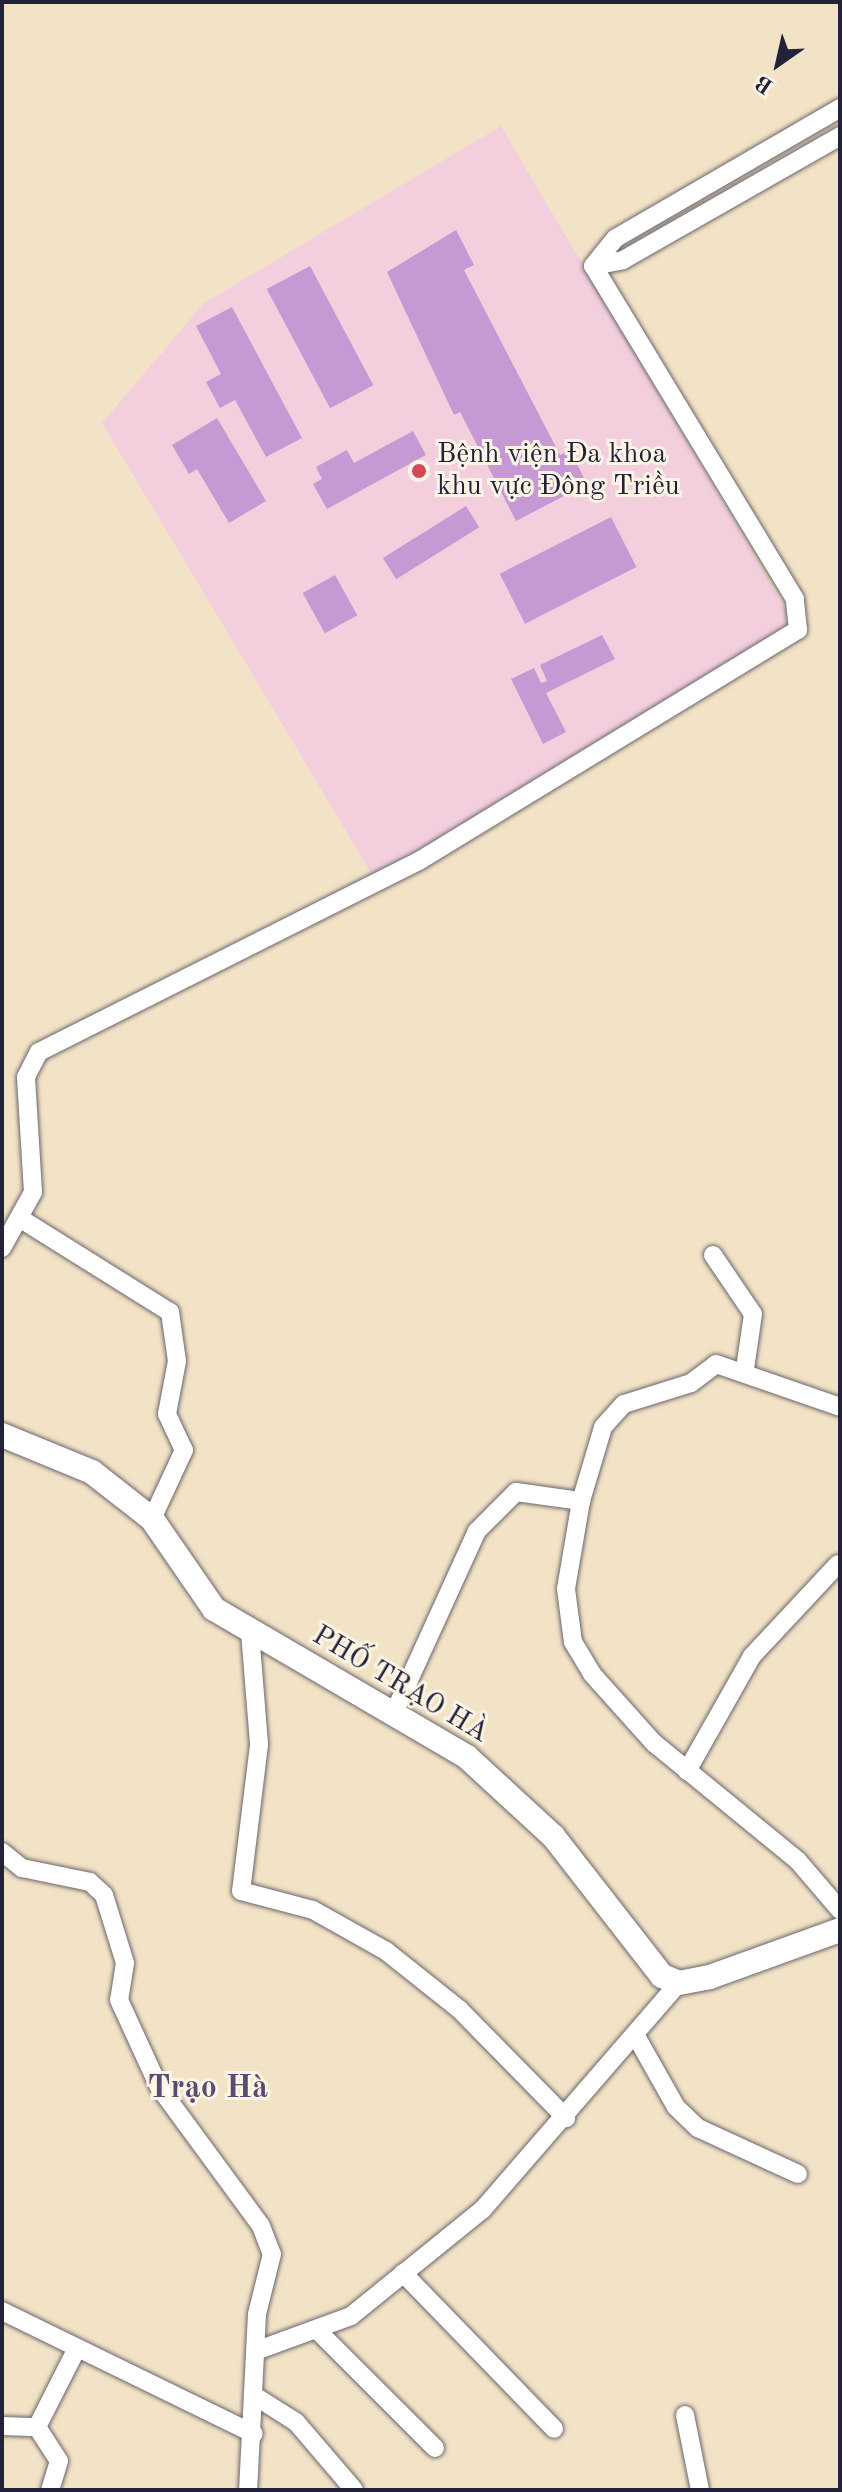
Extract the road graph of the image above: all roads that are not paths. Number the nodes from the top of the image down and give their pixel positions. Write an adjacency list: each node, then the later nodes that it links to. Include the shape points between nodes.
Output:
1 (840, 108): 3 (street, via 616,238)
2 (840, 136): 3 (street, via 623,260)
3 (593, 266): 4 (street, via 795,599 798,630 419,861 39,1052 26,1077 35,1177)
4 (21, 1219): 5 (street); 11 (street, via 170,1312 177,1361 166,1406 184,1450)
5 (4, 1243)
6 (713, 1255): 7 (street, via 753,1314)
7 (745, 1369): 8 (street); 10 (street, via 716,1364 691,1383 624,1404 603,1427)
8 (840, 1407)
9 (2, 1435): 11 (street, PHỐ TRẠO HÀ, via 92,1472)
10 (581, 1501): 14 (street, via 516,1492 496,1508 477,1531); 15 (street, via 566,1589 573,1642 633,1720)
11 (152, 1519): 13 (street, PHỐ TRẠO HÀ, via 214,1609)
12 (838, 1564): 15 (street, via 752,1656)
13 (250, 1632): 14 (street, PHỐ TRẠO HÀ); 21 (street, via 259,1745 241,1891 313,1910 386,1951 459,2009)
14 (394, 1713): 19 (street, PHỐ TRẠO HÀ, via 467,1757 509,1793 553,1836 662,1976)
15 (687, 1771): 17 (street, via 798,1861)
16 (2, 1852): 26 (street, via 22,1868 90,1882 104,1895 125,1963 119,2000 159,2087 261,2226 272,2254 257,2314)
17 (840, 1910)
18 (840, 1930): 19 (street)
19 (679, 1983): 20 (street)
20 (637, 2038): 21 (street); 22 (street, via 692,2122)
21 (566, 2118): 23 (street, via 483,2209)
22 (798, 2174)
23 (403, 2273): 25 (street); 32 (street)
24 (2, 2311): 27 (street)
25 (319, 2332): 26 (street); 34 (street)
26 (261, 2349): 28 (street)
27 (75, 2352): 31 (street); 33 (street)
28 (258, 2398): 33 (street); 37 (street, via 296,2422)
29 (685, 2415): 38 (street)
30 (2, 2426): 31 (street)
31 (37, 2427): 35 (street, via 59,2461)
32 (554, 2429)
33 (254, 2434): 36 (street)
34 (435, 2448)
35 (50, 2490)
36 (248, 2490)
37 (354, 2490)
38 (700, 2490)

